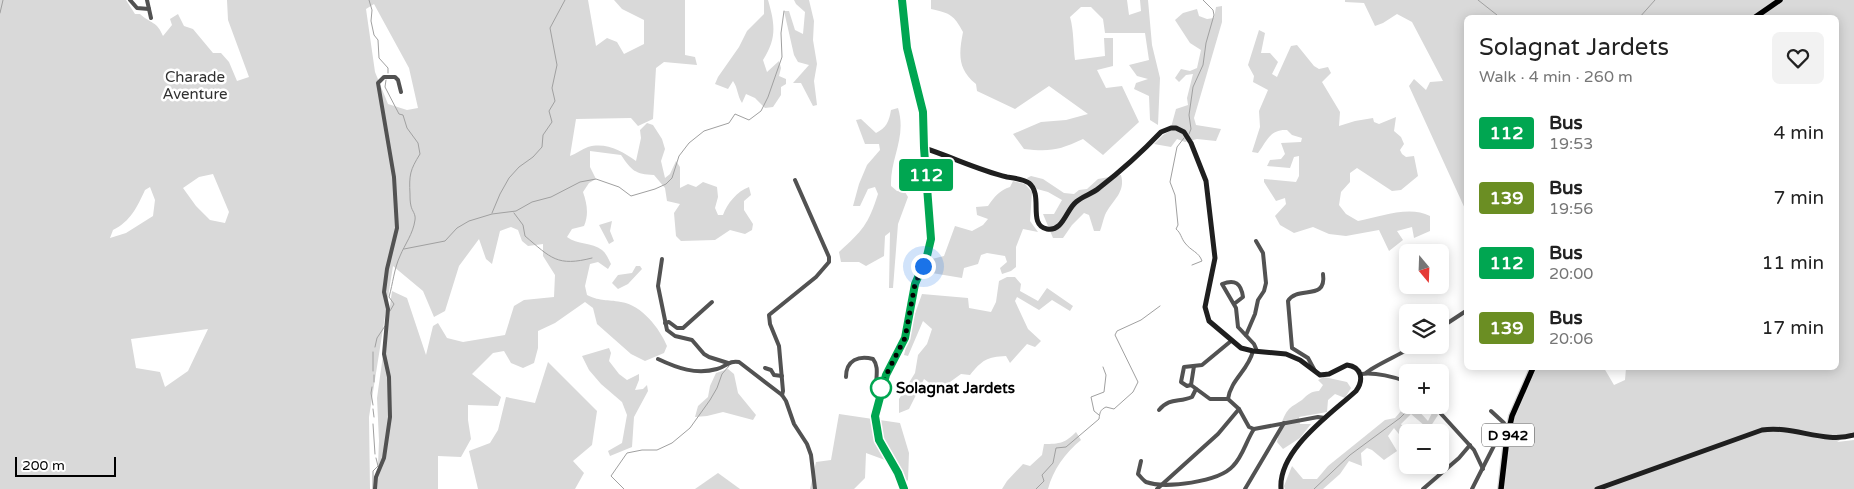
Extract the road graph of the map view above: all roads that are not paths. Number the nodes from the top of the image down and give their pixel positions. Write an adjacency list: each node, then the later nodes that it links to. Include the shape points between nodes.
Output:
1 (130, 0): 5 (street, via 137,8)
2 (147, 0): 5 (street)
3 (902, 0): 9 (street, via 907,48 923,112)
4 (1780, 0): 6 (main road)
5 (149, 10): 7 (street)
6 (1758, 15)
7 (151, 18)
8 (401, 92): 50 (street, via 395,77 384,77 378,83 394,177 397,228 384,292 388,309 384,354 389,378 390,417)
9 (924, 148): 20 (street, via 1029,183 1035,191 1038,223 1051,229 1061,224 1078,200 1103,184 1161,132 1171,128 1180,130 1191,143 1206,181 1215,258 1206,313 1211,323); 36 (street, via 930,247 915,284 905,338 886,375)
10 (795, 180): 30 (street, via 829,262 769,315 779,346)
11 (1256, 241): 19 (street, via 1263,253 1266,283)
12 (662, 259): 18 (street, via 658,286)
13 (1323, 274): 28 (street, via 1321,288 1295,295 1288,302 1292,348 1310,360)
14 (712, 302): 18 (street, via 683,328)
15 (1234, 304): 15 (street, via 1222,284 1229,281 1239,284 1243,297); 19 (street, via 1238,327)
16 (1464, 312): 17 (street)
17 (1449, 322)
18 (664, 323): 24 (street, via 670,333 692,340 704,354)
19 (1246, 335): 21 (street, via 1254,344)
20 (1231, 341): 21 (street, via 1243,349); 25 (street, via 1206,362)
21 (1255, 351): 28 (street, via 1286,354); 37 (street, via 1232,384)
22 (1400, 354): 29 (street)
23 (658, 359): 24 (street, via 690,371 720,369)
24 (728, 363): 35 (street, via 739,362)
25 (1194, 366): 33 (street); 33 (street, via 1186,366 1183,371 1182,384)
26 (765, 368): 30 (street, via 774,375)
27 (1531, 370): 57 (main road, D 942, via 1512,416)
28 (1314, 371): 29 (street, via 1324,375 1347,365)
29 (1363, 374): 32 (street); 42 (street, via 1356,391)
30 (782, 376): 35 (street)
31 (846, 376): 36 (street, via 853,359 874,360 877,367 876,390)
32 (1399, 379)
33 (1191, 385): 34 (street)
34 (1196, 389): 37 (street, via 1210,399); 39 (street, via 1188,399 1169,402)
35 (782, 395): 51 (street, via 811,455)
36 (880, 395): 52 (street, via 875,416 877,433)
37 (1228, 400): 38 (street)
38 (1239, 408): 44 (street, via 1249,427); 49 (street, via 1218,434)
39 (1159, 410)
40 (1491, 411): 48 (street, via 1504,426)
41 (1441, 414): 46 (street)
42 (1326, 418): 43 (street); 54 (street, via 1298,445 1283,473)
43 (1284, 423): 44 (street); 53 (street)
44 (1254, 429): 49 (street, via 1237,462 1224,473 1202,482)
45 (1854, 435): 58 (street, via 1835,437 1782,429 1762,430)
46 (1470, 445): 48 (street); 55 (street)
47 (1141, 461): 49 (street, via 1138,474 1146,482)
48 (1483, 469): 56 (street)
49 (1159, 487)
50 (375, 489)
51 (815, 489)
52 (904, 489)
53 (1245, 489)
54 (1281, 489)
55 (1423, 489)
56 (1472, 489)
57 (1501, 489)
58 (1597, 489)

